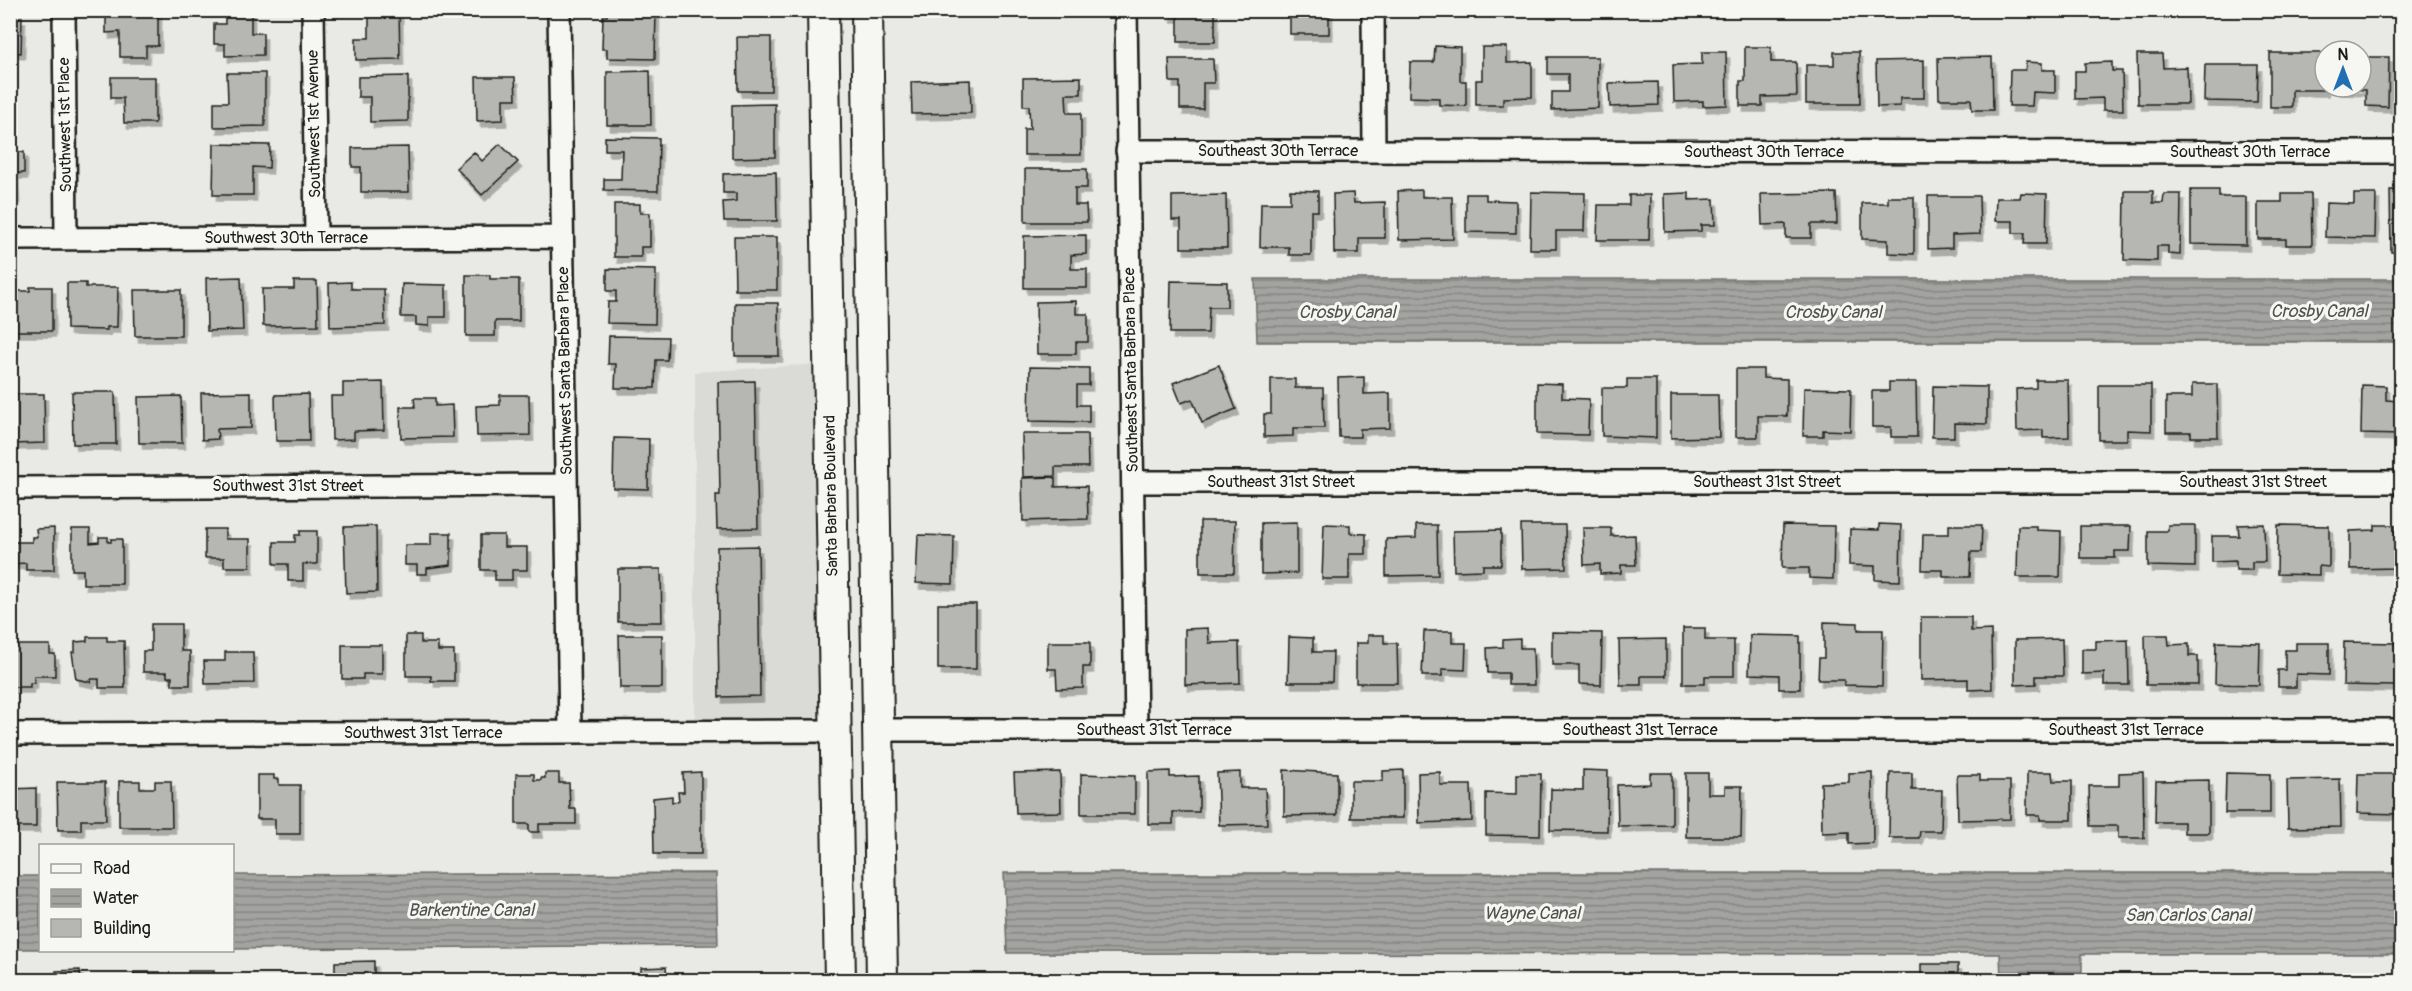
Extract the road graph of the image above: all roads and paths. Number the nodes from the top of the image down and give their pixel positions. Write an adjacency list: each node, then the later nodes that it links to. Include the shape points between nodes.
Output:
1 (64, 10): 14 (street, Southwest 1st Place)
2 (313, 10): 11 (street, Southwest 1st Avenue)
3 (559, 10): 12 (street, Southwest Santa Barbara Place)
4 (823, 10): 22 (main road, Santa Barbara Boulevard)
5 (867, 10): 19 (main road)
6 (1126, 10): 8 (street, Southeast Santa Barbara Place)
7 (1373, 10): 9 (street)
8 (1127, 151): 9 (street, Southeast 30th Terrace); 15 (street, Southeast Santa Barbara Place)
9 (1374, 151): 10 (street, Southeast 30th Terrace)
10 (2402, 152)
11 (316, 237): 12 (street, Southwest 30th Terrace); 14 (street, Southwest 30th Terrace)
12 (562, 237): 17 (street, Southwest Santa Barbara Place)
13 (10, 239): 14 (street, Southwest 30th Terrace)
14 (66, 239)
15 (1133, 482): 16 (street, Southeast 31st Street); 20 (street, Southeast Santa Barbara Place)
16 (2402, 482)
17 (566, 485): 18 (street, Southwest 31st Street); 23 (street, Southwest Santa Barbara Place)
18 (10, 488)
19 (879, 730): 20 (street, Southeast 31st Terrace); 26 (main road)
20 (1136, 730): 21 (street, Southeast 31st Terrace)
21 (2402, 730)
22 (836, 731): 23 (street, Southwest 31st Terrace); 25 (main road, Santa Barbara Boulevard)
23 (570, 732): 24 (street, Southwest 31st Terrace)
24 (10, 734)
25 (840, 981)
26 (882, 981)

